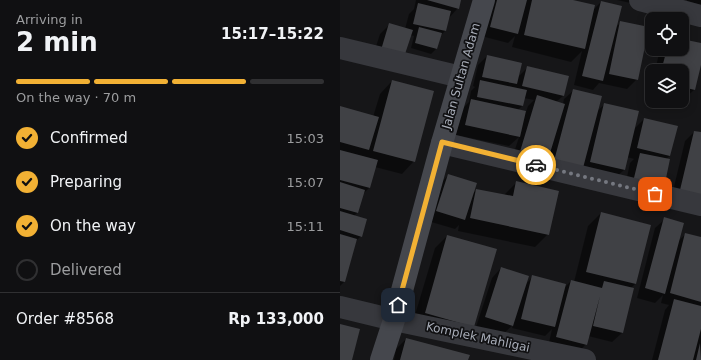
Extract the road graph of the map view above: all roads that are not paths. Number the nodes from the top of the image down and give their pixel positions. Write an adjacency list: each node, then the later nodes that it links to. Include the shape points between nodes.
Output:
1 (484, 0): 5 (main road, Jalan Sultan Adam)
2 (640, 0): 3 (street)
3 (701, 16)
4 (340, 48): 5 (street)
5 (461, 77): 6 (main road, Jalan Sultan Adam)
6 (442, 142): 7 (street); 9 (main road, Jalan Sultan Adam)
7 (701, 205)
8 (340, 308): 9 (street, Komplek Mahligai)
9 (394, 320): 10 (main road, Jalan Sultan Adam); 11 (street, Komplek Mahligai)
10 (381, 360)
11 (585, 360)

